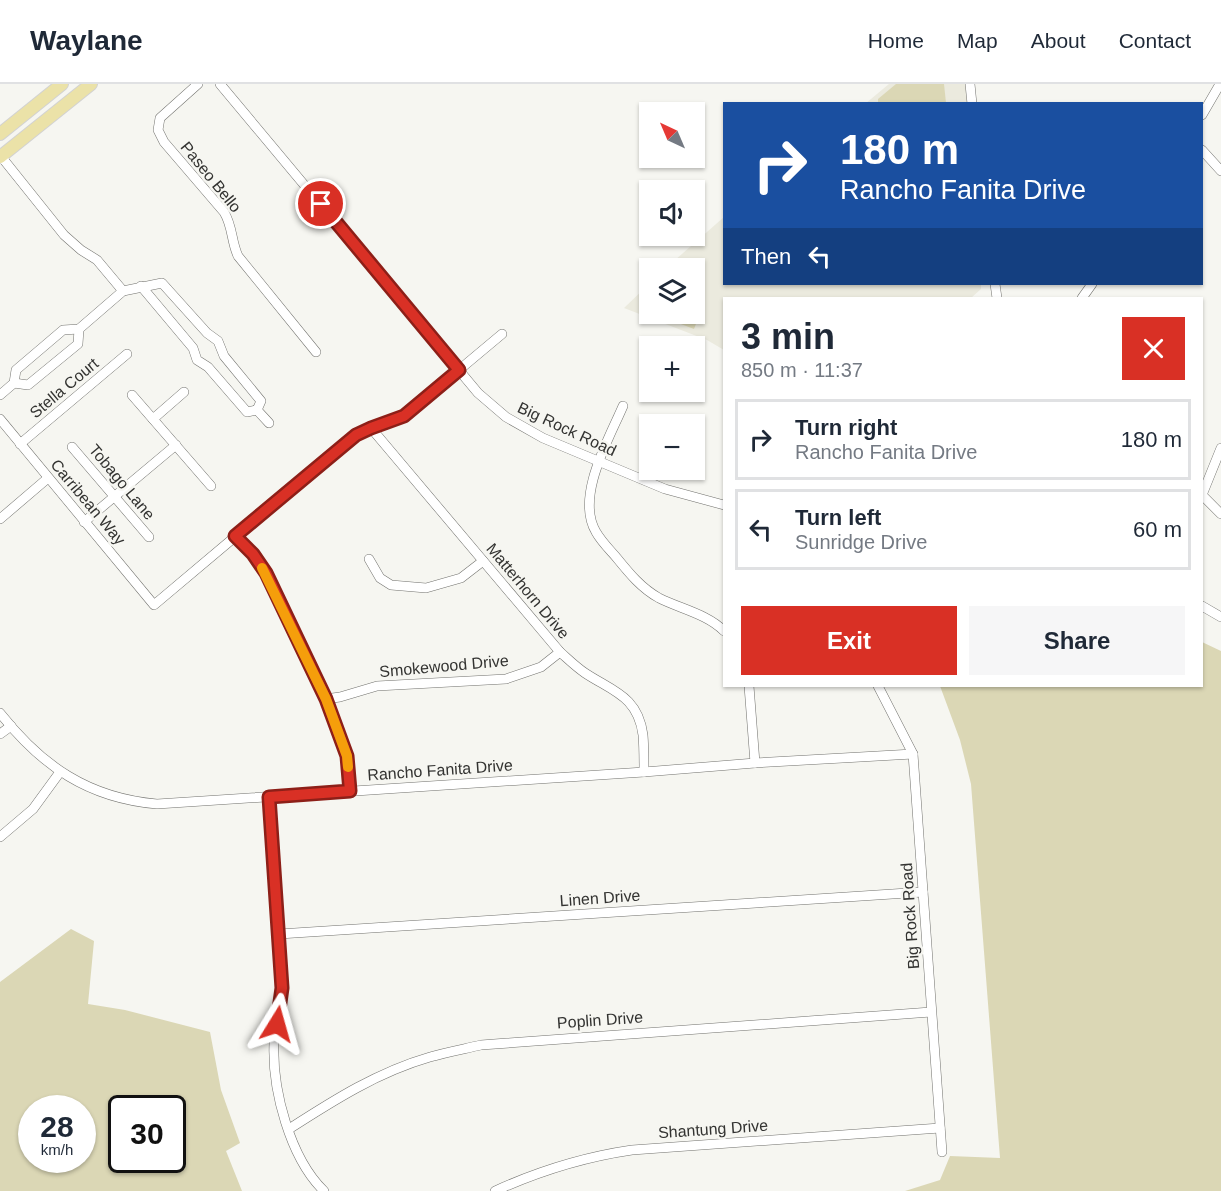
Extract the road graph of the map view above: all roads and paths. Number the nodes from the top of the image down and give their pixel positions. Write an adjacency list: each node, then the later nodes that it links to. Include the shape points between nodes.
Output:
1 (62, 84): 9 (main road)
2 (91, 84): 11 (main road)
3 (198, 84): 18 (street, Paseo Bello, via 160,118 158,130 224,212 231,224 238,256)
4 (220, 84): 21 (street, Big Rock Road)
5 (970, 84): 7 (street)
6 (1220, 84): 8 (street)
7 (972, 102)
8 (1203, 112)
9 (0, 134)
10 (1203, 151): 12 (street)
11 (0, 156): 14 (street, via 64,235 97,260)
12 (1221, 171)
13 (144, 286): 14 (street); 17 (street, via 162,283 218,341); 20 (street, via 194,348 197,360)
14 (123, 291): 15 (street)
15 (79, 329): 22 (street, via 63,330 16,370); 22 (street, via 78,344 28,386)
16 (502, 334): 21 (street)
17 (223, 352): 20 (street); 27 (street, via 261,401)
18 (316, 352)
19 (127, 354): 32 (street, Stella Court)
20 (208, 367): 27 (street, via 247,412)
21 (459, 370): 31 (street, via 404,416); 36 (street, Big Rock Road, via 506,417)
22 (14, 383): 24 (street)
23 (184, 392): 29 (street)
24 (0, 395)
25 (132, 396): 29 (street)
26 (623, 406): 36 (street)
27 (257, 410): 30 (street)
28 (0, 419): 32 (street, Carribean Way)
29 (153, 419): 33 (street)
30 (269, 423)
31 (371, 428): 46 (street, via 356,435); 49 (street, Matterhorn Drive)
32 (21, 444): 37 (street, Carribean Way)
33 (176, 445): 38 (street); 40 (street)
34 (72, 447): 40 (street, Tobago Lane)
35 (1221, 448): 39 (street)
36 (599, 462): 42 (street, Big Rock Road, via 665,489); 52 (street, via 589,499 596,532 638,584)
37 (48, 478): 44 (street); 45 (street, Carribean Way)
38 (211, 486)
39 (1203, 493)
40 (114, 496): 45 (street); 47 (street, Tobago Lane)
41 (1203, 496): 43 (street)
42 (723, 505)
43 (1221, 514)
44 (0, 519)
45 (84, 522): 46 (street, Carribean Way, via 154,605)
46 (235, 536): 56 (street, via 266,573)
47 (149, 537)
48 (369, 559): 49 (street, via 380,578 391,585 426,588 461,578)
49 (483, 561): 53 (street, Matterhorn Drive)
50 (1203, 607): 51 (street)
51 (1221, 617)
52 (723, 630)
53 (560, 652): 56 (street, Smokewood Drive, via 541,667 506,679 377,686); 63 (street, Matterhorn Drive, via 585,673 617,691 635,711 643,733)
54 (748, 687): 61 (street)
55 (879, 687): 60 (street, Big Rock Road)
56 (326, 699): 64 (street, via 347,756)
57 (0, 713): 58 (street, Rancho Fanita Drive)
58 (11, 726): 59 (street); 62 (street, Rancho Fanita Drive, via 39,756)
59 (0, 734)
60 (913, 754): 61 (street, Rancho Fanita Drive); 67 (street, Big Rock Road)
61 (755, 763): 63 (street, Rancho Fanita Drive)
62 (60, 771): 65 (street, Rancho Fanita Drive, via 103,793 143,802 171,804); 66 (street, via 33,809)
63 (644, 772): 64 (street, Rancho Fanita Drive)
64 (350, 791): 65 (street, Rancho Fanita Drive)
65 (269, 797): 68 (street)
66 (0, 837)
67 (923, 892): 68 (street, Linen Drive); 69 (street, Big Rock Road)
68 (279, 934): 71 (street, via 282,988 274,1073)
69 (932, 1012): 70 (street, Big Rock Road); 71 (street, Poplin Drive, via 481,1045 429,1057 379,1076)
70 (940, 1128): 72 (street, Big Rock Road); 74 (street, Shantung Drive, via 632,1150 557,1166)
71 (289, 1129): 73 (street, via 300,1159)
72 (942, 1152)
73 (324, 1191)
74 (495, 1191)

